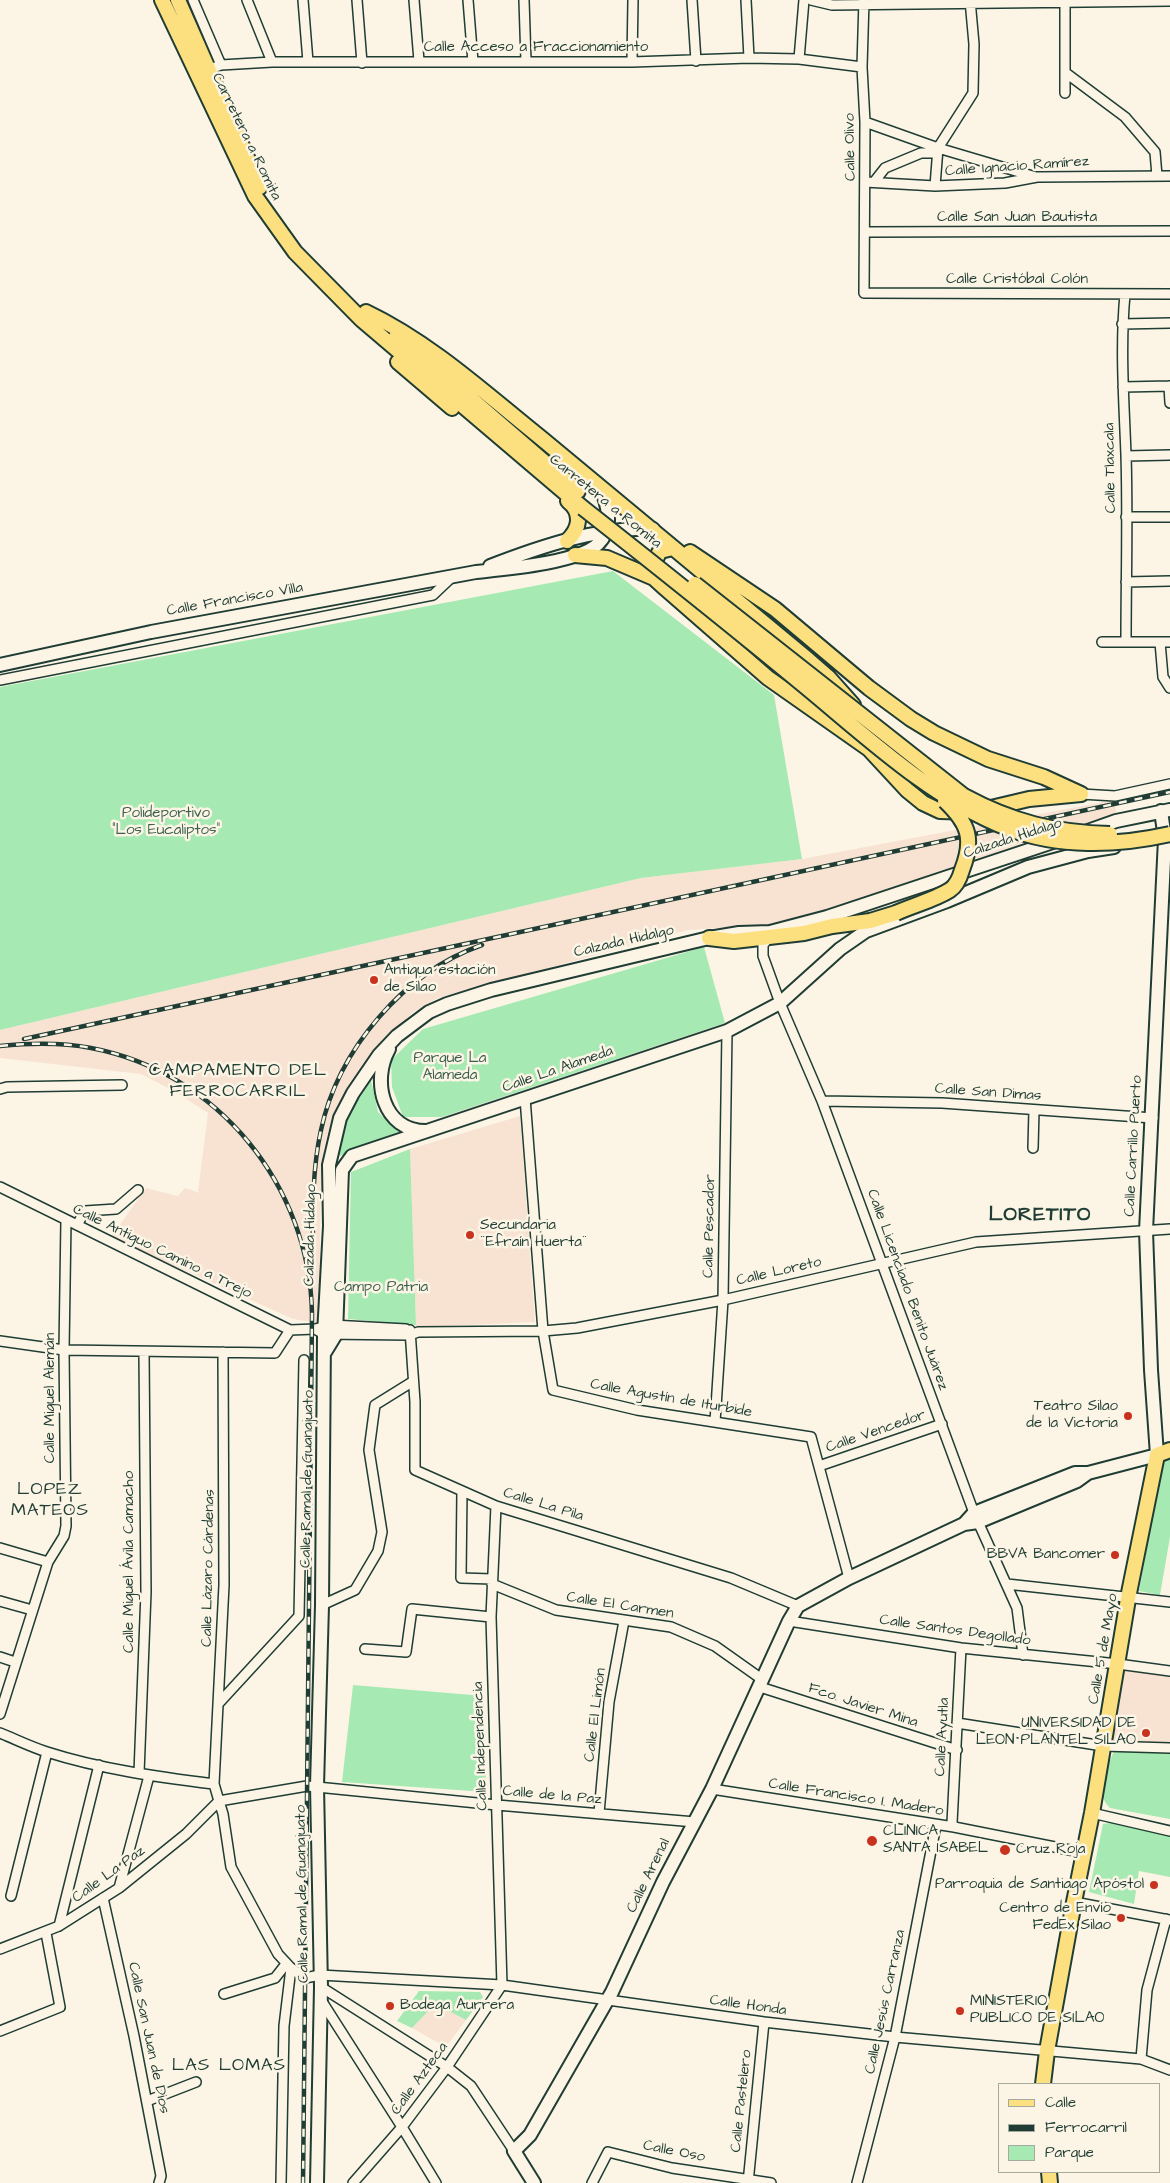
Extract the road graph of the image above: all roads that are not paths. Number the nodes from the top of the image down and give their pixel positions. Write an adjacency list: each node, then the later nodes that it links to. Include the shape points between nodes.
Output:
1 (162, 0): 31 (main road, Carretera a Romita)
2 (178, 0): 29 (main road, Carretera a Romita)
3 (193, 0): 29 (street)
4 (248, 0): 24 (street)
5 (303, 0): 25 (street)
6 (356, 0): 28 (street)
7 (414, 0): 21 (street)
8 (468, 0): 26 (street)
9 (524, 0): 22 (street)
10 (633, 0): 27 (street)
11 (692, 0): 23 (street)
12 (746, 0): 19 (street)
13 (804, 0): 20 (street)
14 (811, 0): 18 (street, via 832,6)
15 (1065, 1): 16 (street); 17 (street); 32 (street)
16 (970, 2): 18 (street); 36 (street, via 974,44 972,93)
17 (1170, 2)
18 (864, 3): 30 (street, Calle Olivo)
19 (749, 58): 20 (street, Calle Acceso a Fraccionamiento); 23 (street, Calle Acceso a Fraccionamiento)
20 (799, 59): 30 (street, Calle Acceso a Fraccionamiento)
21 (419, 61): 26 (street, Calle Acceso a Fraccionamiento); 28 (street, Calle Acceso a Fraccionamiento)
22 (526, 61): 26 (street, Calle Acceso a Fraccionamiento); 27 (street, Calle Acceso a Fraccionamiento)
23 (696, 61): 27 (street, Calle Acceso a Fraccionamiento)
24 (272, 62): 25 (street, Calle Acceso a Fraccionamiento); 29 (street, Calle Acceso a Fraccionamiento)
25 (308, 62): 28 (street, Calle Acceso a Fraccionamiento)
26 (473, 62)
27 (632, 62)
28 (362, 63)
29 (215, 67): 31 (main road); 33 (main road); 47 (main road, Carretera a Romita, via 263,193 273,210 312,260)
30 (862, 67): 35 (street, Calle Olivo)
31 (195, 70): 33 (main road, Carretera a Romita)
32 (1066, 73): 34 (street); 37 (street, via 1125,117 1154,152)
33 (204, 89): 47 (main road, Carretera a Romita, via 265,213 300,259)
34 (1065, 93)
35 (865, 122): 36 (street); 40 (street, Calle Olivo)
36 (937, 150): 39 (street); 40 (street, via 920,153 886,168); 41 (street)
37 (1157, 176): 38 (street, Calle Ignacio Ramírez); 39 (street, Calle Ignacio Ramírez)
38 (1170, 176)
39 (1037, 177): 41 (street, Calle Ignacio Ramírez, via 1005,183)
40 (869, 182): 41 (street, Calle Ignacio Ramírez); 43 (street, Calle Olivo)
41 (935, 186)
42 (1170, 231): 43 (street, Calle San Juan Bautista)
43 (865, 232): 44 (street, Calle Olivo)
44 (864, 293): 45 (street, Calle Cristóbal Colón)
45 (1125, 294): 46 (street, Calle Cristóbal Colón); 49 (street, Calle Tlaxcala)
46 (1170, 294)
47 (364, 316): 55 (main road, via 392,325 440,358); 56 (main road, Carretera a Romita, via 433,366); 61 (main road, via 381,347 422,384 575,506 579,521 574,535)
48 (1170, 323): 49 (street)
49 (1122, 324): 51 (street, Calle Tlaxcala)
50 (1170, 386): 51 (street); 52 (street)
51 (1122, 387): 54 (street, Calle Tlaxcala)
52 (1170, 403)
53 (1170, 455): 54 (street)
54 (1126, 456): 58 (street, Calle Tlaxcala)
55 (600, 487): 59 (main road); 60 (street, via 608,512)
56 (586, 504): 79 (main road, Carretera a Romita, bridge); 80 (main road, Carretera a Romita, bridge)
57 (1170, 517): 58 (street)
58 (1126, 518): 68 (street, Calle Tlaxcala)
59 (653, 529): 60 (street, Calle Francisco Villa); 62 (main road); 83 (main road, via 775,609 869,688 934,733 988,759 1044,777)
60 (605, 532): 61 (street, Calle Francisco Villa); 63 (street, Calle Francisco Villa, via 597,545)
61 (567, 541): 64 (street, Calle Francisco Villa)
62 (674, 548): 66 (main road, via 660,551 655,557 652,566); 79 (main road, bridge, via 828,677)
63 (575, 555): 64 (street, Calle Francisco Villa, via 528,567); 66 (main road, via 607,558)
64 (476, 572): 65 (street, Calle Francisco Villa)
65 (453, 576): 75 (street, Calle Francisco Villa); 77 (street, via 433,595)
66 (654, 578): 69 (main road)
67 (1170, 581): 68 (street)
68 (1126, 582): 71 (street, Calle Tlaxcala)
69 (665, 588): 80 (main road, bridge, via 682,597 819,708); 83 (main road, via 768,678 869,749 923,803 940,811 974,812 1029,799)
70 (1102, 642): 71 (street)
71 (1126, 642): 72 (street)
72 (1160, 642): 73 (street); 78 (street, via 1163,677)
73 (1170, 642)
74 (0, 658): 75 (street)
75 (30, 658): 76 (street, Calle Francisco Villa)
76 (0, 665)
77 (0, 680)
78 (1170, 688)
79 (858, 712): 86 (main road, Carretera a Romita, bridge, via 964,796 1014,820 1044,828 1109,834)
80 (879, 747): 82 (main road, Carretera a Romita, bridge)
81 (1170, 784): 83 (street, via 1115,796)
82 (930, 787): 87 (main road, Carretera a Romita, bridge, via 981,816 1033,836 1080,843); 92 (main road, bridge, via 961,818 970,840 968,854 952,889)
83 (1081, 794)
84 (1166, 811): 85 (street, Calzada Hidalgo); 87 (street, Calle Carrillo Puerto)
85 (1116, 822): 88 (street); 89 (street, Calzada Hidalgo)
86 (1170, 824)
87 (1168, 837): 88 (street, Calle La Alameda); 103 (street, Calle Carrillo Puerto)
88 (1116, 847): 90 (street, Calle La Alameda)
89 (1023, 852): 90 (street); 91 (street, Calzada Hidalgo)
90 (1028, 867): 92 (street, Calle La Alameda)
91 (896, 894): 92 (street, via 904,902 906,910); 94 (street, Calzada Hidalgo, via 770,932)
92 (900, 915): 93 (main road); 95 (street, Calle La Alameda, via 840,948)
93 (769, 937): 94 (main road, via 734,941); 95 (street, Calle Licenciado Benito Juárez, via 763,945 763,956)
94 (709, 938): 97 (street, Calzada Hidalgo, via 468,997 429,1012)
95 (780, 1003): 96 (street, Calle La Alameda); 101 (street, Calle Licenciado Benito Juárez)
96 (727, 1030): 100 (street, Calle La Alameda); 115 (street, Calle Pescador)
97 (397, 1036): 104 (street, via 385,1056 381,1071 384,1100 391,1117 402,1126); 106 (street, Calzada Hidalgo, via 353,1093 340,1118)
98 (122, 1085): 99 (street)
99 (0, 1089)
100 (526, 1098): 104 (street, Calle La Alameda); 118 (street, Calle Agustín de Iturbide)
101 (822, 1101): 102 (street, Calle San Dimas, via 942,1103); 114 (street, Calle Licenciado Benito Juárez)
102 (1034, 1110): 103 (street, Calle San Dimas); 105 (street)
103 (1153, 1118): 113 (street, Calle Carrillo Puerto)
104 (430, 1131): 107 (street, Calle La Alameda, via 352,1156)
105 (1033, 1148)
106 (329, 1165): 107 (street); 117 (street, Calzada Hidalgo)
107 (342, 1170): 117 (street)
108 (0, 1187): 110 (street, Calle Antiguo Camino a Trejo)
109 (138, 1190): 111 (street, via 116,1209 85,1212)
110 (66, 1220): 111 (street, Calle Antiguo Camino a Trejo); 121 (street, Calle Miguel Alemán)
111 (77, 1225): 116 (street, Calle Antiguo Camino a Trejo)
112 (1170, 1228): 113 (street, Calle Loreto)
113 (1146, 1231): 114 (street, Calle Loreto, via 976,1242); 129 (street, Calle Carrillo Puerto)
114 (883, 1262): 115 (street, Calle Loreto); 127 (street, Calle Licenciado Benito Juárez)
115 (722, 1300): 118 (street, Calle Loreto, via 577,1328); 126 (street, Calle Pescador)
116 (290, 1330): 117 (street, Calle Antiguo Camino a Trejo); 123 (street, via 275,1353)
117 (327, 1330): 119 (street, Calle Loreto); 142 (street, Calle Ramal de Guanajuato)
118 (544, 1331): 119 (street, Calle Loreto); 126 (street, Calle Agustín de Iturbide, via 553,1390 637,1410)
119 (413, 1332): 125 (street, Calle La Pila)
120 (0, 1341): 121 (street)
121 (64, 1350): 122 (street); 135 (street, Calle Miguel Alemán, via 66,1526 64,1536)
122 (144, 1352): 123 (street); 165 (street, Calle Miguel Ávila Camacho, via 146,1592)
123 (223, 1352): 156 (street, Calle Lázaro Cárdenas, via 224,1585)
124 (304, 1360): 156 (street, via 299,1616)
125 (412, 1382): 131 (street, Calle La Pila, via 415,1470); 142 (street, via 375,1405 369,1450 382,1532 378,1551 356,1590)
126 (716, 1422): 130 (street, Calle Agustín de Iturbide, via 811,1436)
127 (942, 1424): 130 (street, Calle Vencedor); 133 (street, Calle Licenciado Benito Juárez)
128 (1170, 1450): 129 (main road)
129 (1156, 1455): 133 (street, via 1088,1473 1077,1481); 139 (main road, Calle 5 de Mayo)
130 (820, 1466): 136 (street, Calle Agustín de Iturbide)
131 (462, 1491): 132 (street, Calle La Pila); 137 (street, via 462,1578)
132 (496, 1506): 137 (street, Calle Independencia); 143 (street, Calle La Pila, via 731,1578)
133 (976, 1518): 136 (street); 138 (street, Calle Licenciado Benito Juárez)
134 (0, 1548): 135 (street)
135 (48, 1562): 144 (street, Calle Miguel Alemán)
136 (849, 1578): 143 (street)
137 (492, 1582): 145 (street, Calle Independencia); 146 (street, Calle El Carmen, via 556,1610)
138 (1007, 1584): 139 (street); 150 (street, Calle Licenciado Benito Juárez, via 1017,1608)
139 (1129, 1597): 141 (street); 153 (main road, Calle 5 de Mayo)
140 (0, 1601): 144 (street)
141 (1170, 1602)
142 (322, 1605): 168 (street, Calle Ramal de Guanajuato)
143 (798, 1606): 147 (street, Calle Arenal)
144 (32, 1610): 152 (street, Calle Miguel Alemán)
145 (491, 1617): 149 (street, via 412,1609 406,1652); 171 (street, Calle Independencia)
146 (624, 1621): 155 (street, Calle El Carmen, via 671,1627 715,1646); 173 (street, Calle El Limón, via 609,1702)
147 (789, 1621): 148 (street, Calle Santos Degollado); 155 (street, Calle Arenal)
148 (961, 1648): 150 (street, Calle Santos Degollado); 158 (street, Calle Ayutla)
149 (366, 1649)
150 (1022, 1655): 153 (street, Calle Santos Degollado)
151 (0, 1657): 152 (street)
152 (15, 1662): 157 (street, Calle Miguel Alemán)
153 (1118, 1664): 154 (street, Calle Santos Degollado); 160 (main road, Calle 5 de Mayo)
154 (1170, 1671)
155 (762, 1684): 162 (street, Fco. Javier Mina); 169 (street, Calle Arenal)
156 (219, 1704): 167 (street, Calle Lázaro Cárdenas)
157 (0, 1711)
158 (957, 1723): 160 (street); 162 (street, Calle Ayutla)
159 (0, 1733): 163 (street)
160 (1104, 1746): 161 (street); 172 (main road, Calle 5 de Mayo)
161 (1170, 1748)
162 (957, 1750): 176 (street, Calle Ayutla)
163 (46, 1752): 164 (street); 180 (street)
164 (99, 1765): 165 (street); 184 (street)
165 (138, 1773): 166 (street)
166 (149, 1776): 167 (street); 179 (street)
167 (214, 1784): 170 (street, Calle Lázaro Cárdenas)
168 (318, 1786): 170 (street, Calle de la Paz); 171 (street, Calle de la Paz); 189 (street, Calle Ramal de Guanajuato)
169 (712, 1789): 174 (street, Calle Arenal); 175 (street, Calle Francisco I. Madero)
170 (219, 1801): 179 (street, Calle La Paz, via 186,1834); 187 (street, Calle Lázaro Cárdenas, via 231,1867 278,1954)
171 (497, 1805): 173 (street, Calle de la Paz); 188 (street, Calle Independencia)
172 (1092, 1813): 177 (street); 178 (main road, Calle 5 de Mayo)
173 (599, 1814): 174 (street, Calle de la Paz)
174 (694, 1822): 191 (street, Calle Arenal)
175 (936, 1825): 176 (street, Calle Francisco I. Madero); 194 (street, Calle Jesús Carranza)
176 (954, 1827): 178 (street, Calle Francisco I. Madero)
177 (1170, 1831)
178 (1084, 1853): 182 (main road, Calle 5 de Mayo)
179 (119, 1888): 181 (street, Calle La Paz)
180 (11, 1896)
181 (103, 1898): 184 (street, Calle La Paz); 201 (street, Calle San Juan de Dios)
182 (1074, 1902): 183 (street); 195 (main road, Calle 5 de Mayo)
183 (1168, 1920): 196 (street, via 1147,1990)
184 (59, 1926): 185 (street, Calle La Paz)
185 (46, 1933): 186 (street, Calle La Paz); 193 (street, via 60,2007)
186 (0, 1949)
187 (288, 1966): 189 (street, Calle Honda); 190 (street, via 275,1978); 206 (street)
188 (502, 1985): 189 (street, Calle Honda); 191 (street, Calle Honda); 197 (street, Calle Azteca)
189 (321, 1987): 197 (street); 202 (street); 207 (street, Calle Ramal de Guanajuato)
190 (224, 1994)
191 (607, 1999): 192 (street, Calle Honda); 203 (street, Calle Arenal, via 530,2135)
192 (764, 2022): 194 (street, Calle Honda); 204 (street, Calle Pastelero)
193 (0, 2031)
194 (895, 2037): 195 (street, Calle Honda); 213 (street, Calle Jesús Carranza)
195 (1047, 2051): 196 (street, Calle Honda); 200 (main road, Calle 5 de Mayo)
196 (1142, 2059): 198 (street, Calle Honda)
197 (447, 2067): 202 (street, Calle Azteca); 203 (street, via 471,2086)
198 (1170, 2070)
199 (196, 2082): 201 (street)
200 (1043, 2083)
201 (147, 2101): 205 (street, Calle San Juan de Dios, via 161,2176)
202 (402, 2126): 208 (street, Calle Azteca); 209 (street)
203 (514, 2151): 210 (street)
204 (748, 2182): 211 (street, Calle Oso, via 608,2152); 212 (street, Calle Oso)
205 (159, 2183)
206 (281, 2183)
207 (318, 2183)
208 (353, 2183)
209 (436, 2183)
210 (534, 2183)
211 (592, 2183)
212 (771, 2183)
213 (857, 2183)

